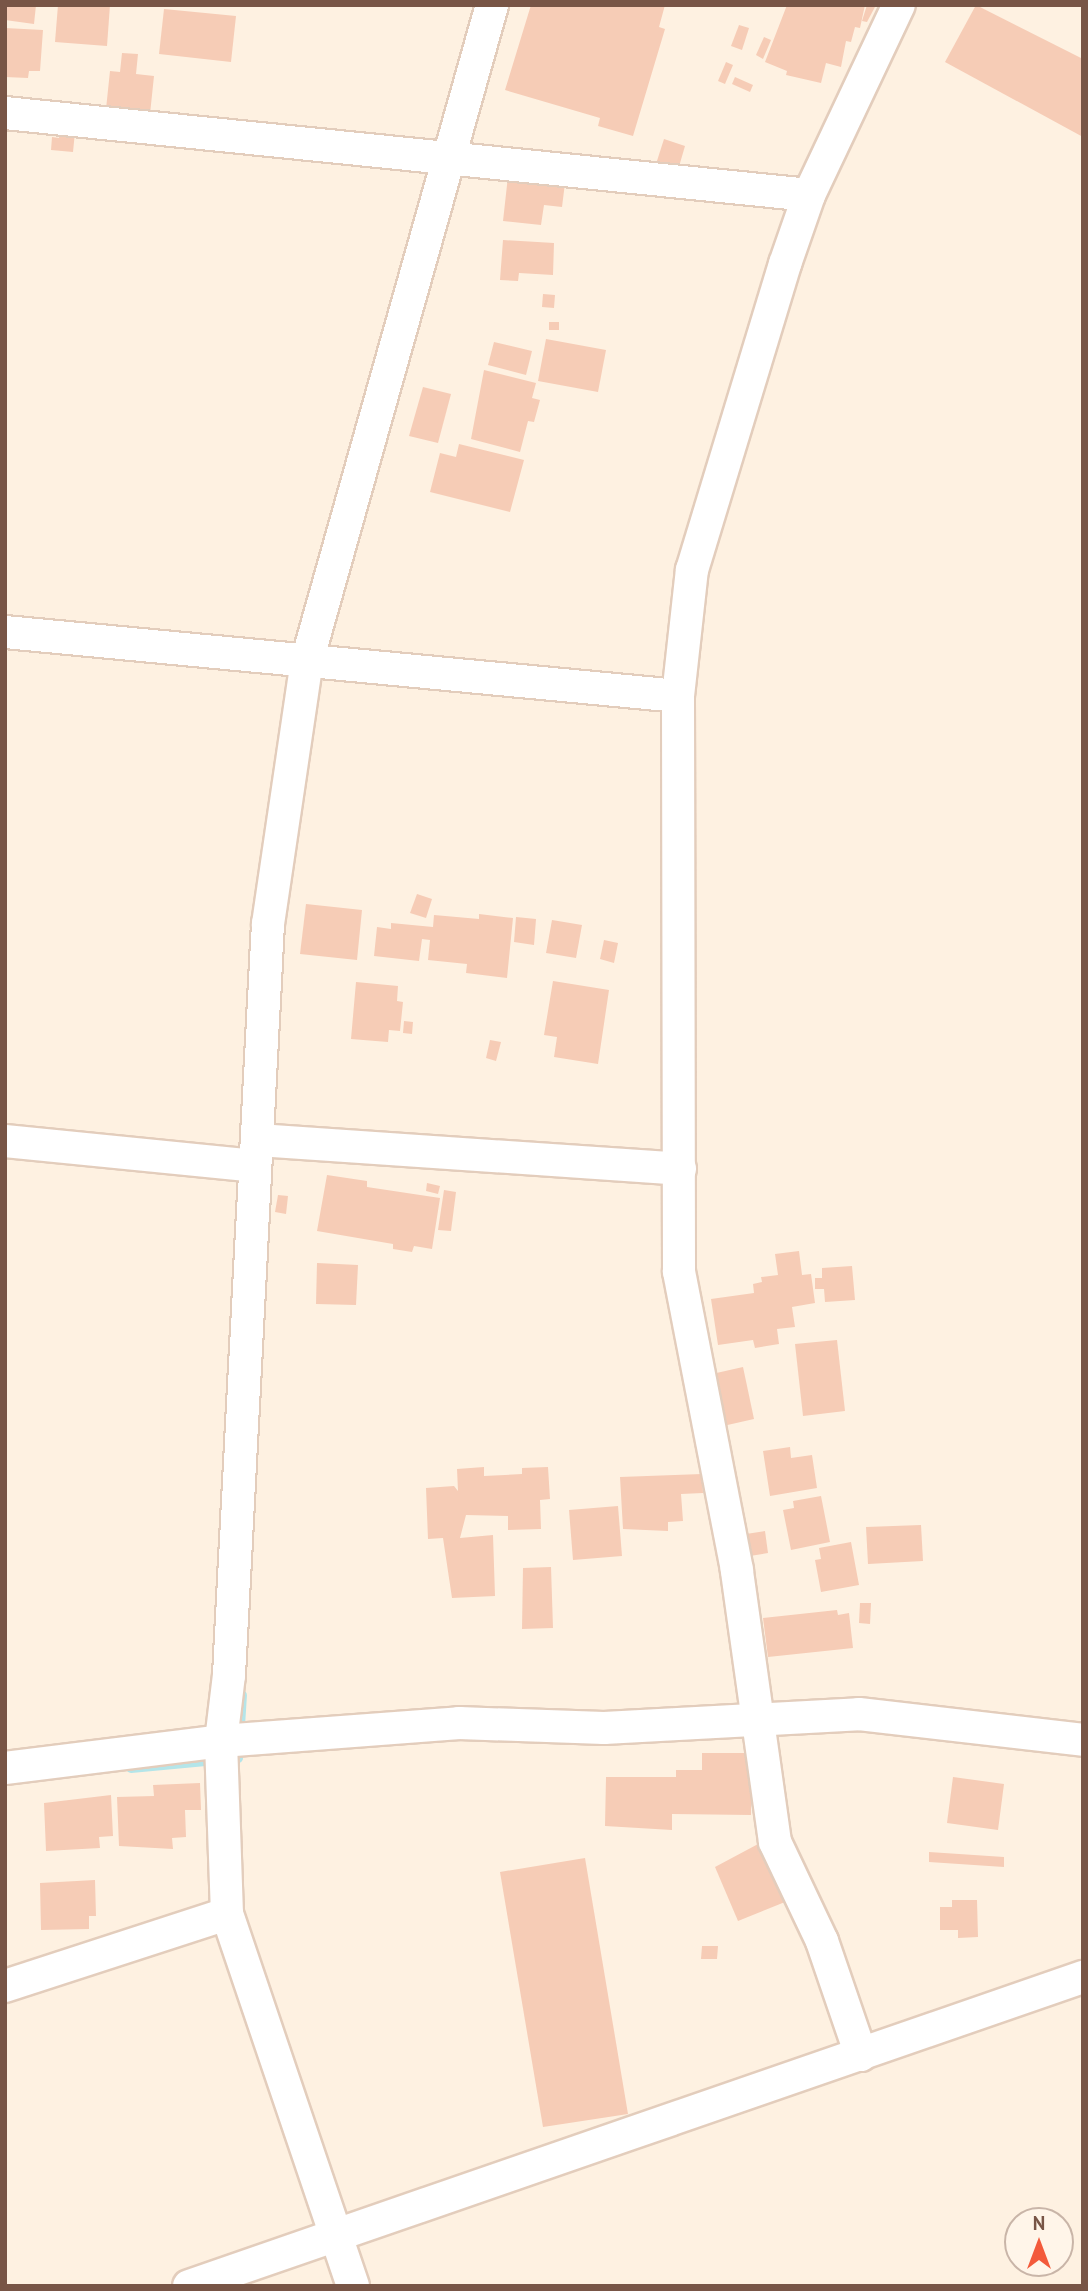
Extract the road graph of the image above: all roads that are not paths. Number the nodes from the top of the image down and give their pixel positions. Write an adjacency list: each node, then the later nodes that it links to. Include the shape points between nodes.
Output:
1 (492, 5): 4 (street)
2 (899, 5): 5 (street)
3 (5, 113): 4 (street)
4 (448, 158): 5 (street); 7 (street)
5 (809, 195): 8 (street, via 692,570)
6 (5, 632): 7 (street)
7 (306, 661): 8 (street); 10 (street, via 268,924)
8 (678, 696): 11 (street)
9 (5, 1141): 10 (street)
10 (257, 1153): 11 (street); 14 (street, via 229,1675)
11 (680, 1169): 12 (street, via 679,1272 723,1485)
12 (761, 1719): 13 (street, via 859,1714); 14 (street, via 604,1728 459,1723); 19 (street, via 775,1842 822,1941)
13 (1083, 1740)
14 (221, 1741): 15 (street); 16 (street)
15 (5, 1768)
16 (226, 1914): 18 (street); 20 (street)
17 (1083, 1977): 19 (street)
18 (5, 1986)
19 (861, 2055): 20 (street)
20 (336, 2236): 21 (street); 22 (street)
21 (189, 2286)
22 (353, 2286)

